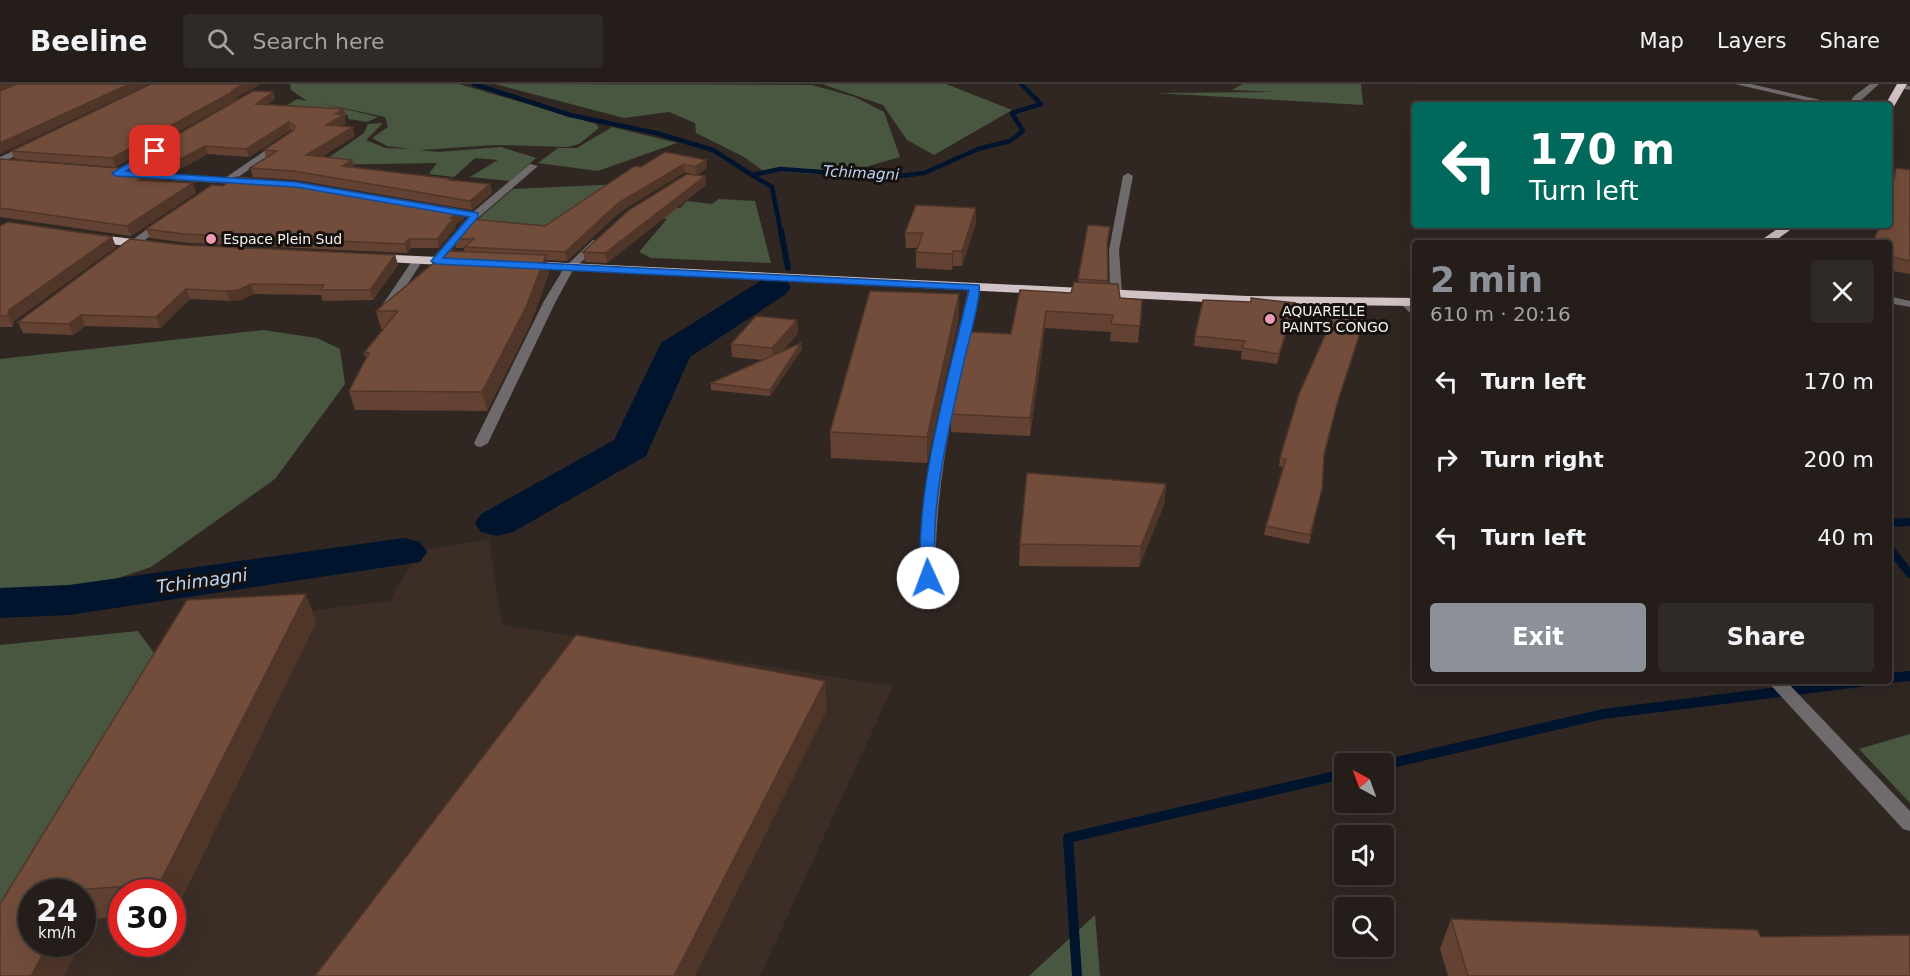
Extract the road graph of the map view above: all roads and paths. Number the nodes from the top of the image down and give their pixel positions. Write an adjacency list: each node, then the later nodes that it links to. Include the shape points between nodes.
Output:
1 (1739, 84): 4 (street)
2 (1875, 84): 5 (street)
3 (1904, 86): 6 (highway)
4 (1824, 102)
5 (1854, 102)
6 (1892, 102)
7 (291, 135): 16 (street)
8 (38, 141): 10 (street)
9 (155, 151): 14 (street)
10 (0, 162): 11 (street)
11 (11, 164)
12 (533, 166): 21 (street)
13 (104, 172): 14 (street)
14 (116, 173): 16 (street)
15 (1128, 176): 36 (street, via 1114,250)
16 (227, 181): 17 (street); 18 (street)
17 (258, 182)
18 (211, 191)
19 (429, 208): 21 (street)
20 (177, 214): 26 (street)
21 (475, 215): 31 (street)
22 (1786, 228): 25 (highway)
23 (606, 234): 34 (street)
24 (76, 236): 26 (highway)
25 (1768, 240)
26 (132, 243): 27 (highway); 28 (street)
27 (166, 247)
28 (116, 257)
29 (358, 257): 30 (highway)
30 (418, 260): 31 (highway); 40 (street)
31 (436, 261): 32 (highway)
32 (470, 262)
33 (515, 265): 34 (highway)
34 (569, 268): 35 (highway); 41 (street)
35 (975, 287): 36 (highway); 42 (street, via 946,413 932,498)
36 (1116, 293): 39 (highway)
37 (1892, 300): 38 (street)
38 (1910, 303)
39 (1411, 305)
40 (381, 316)
41 (481, 443)
42 (928, 578)
43 (1779, 684): 44 (street)
44 (1910, 824)

